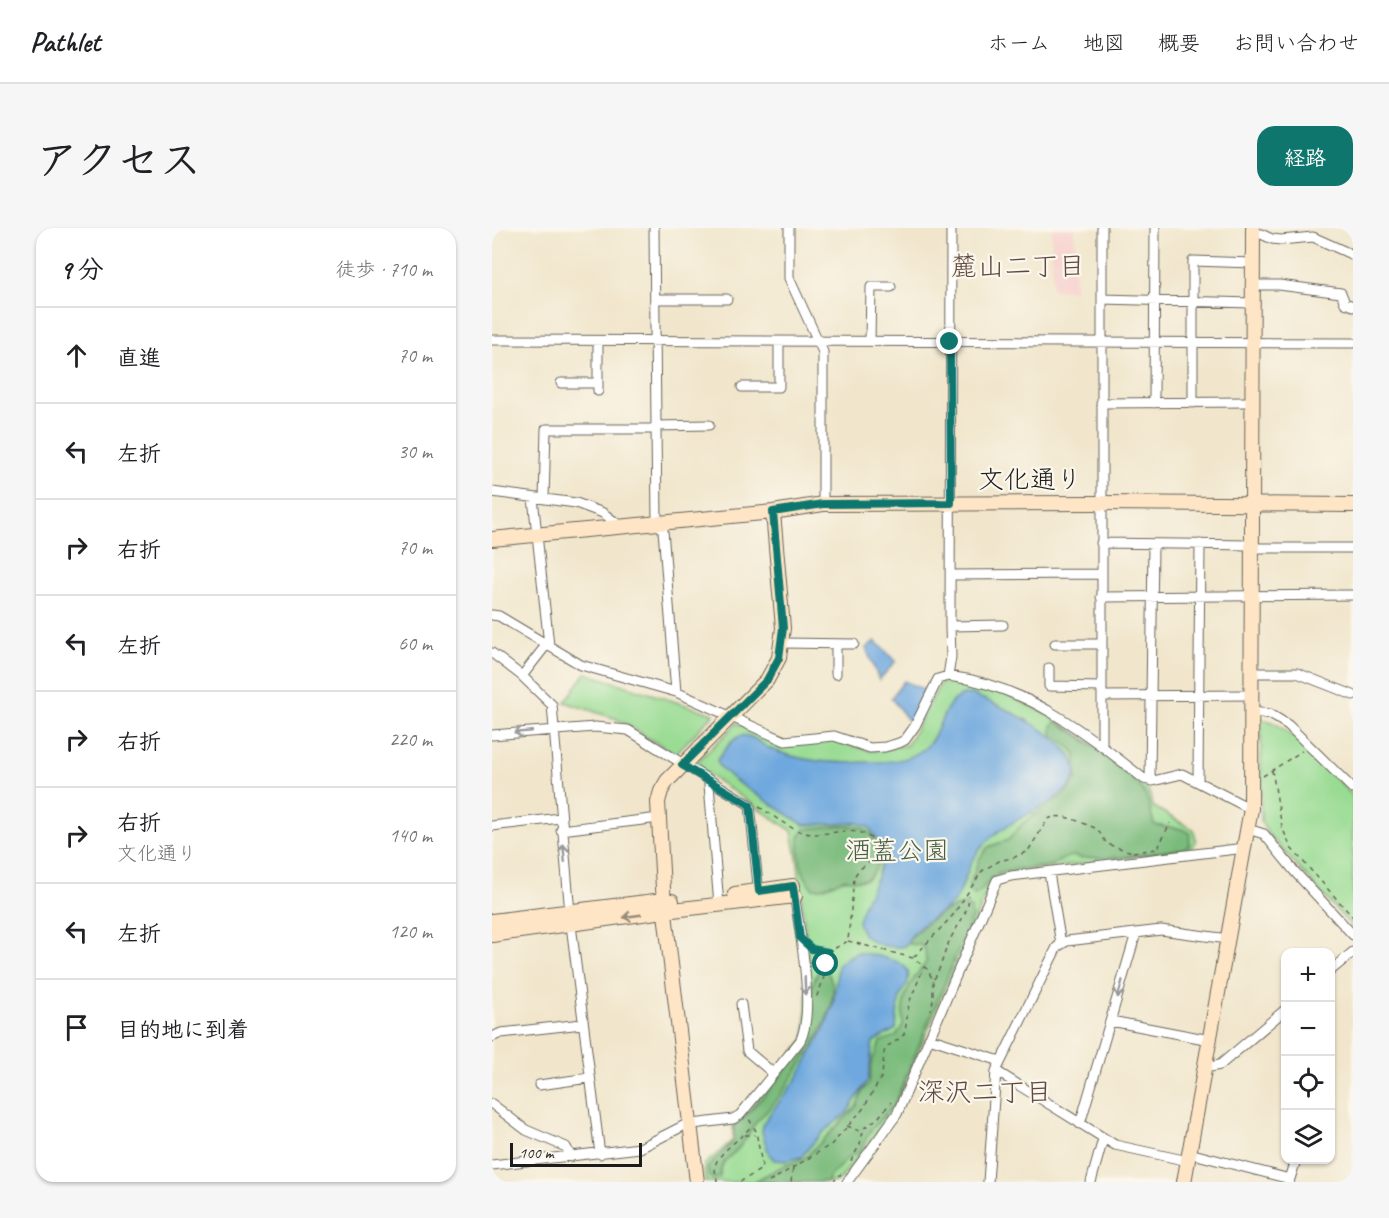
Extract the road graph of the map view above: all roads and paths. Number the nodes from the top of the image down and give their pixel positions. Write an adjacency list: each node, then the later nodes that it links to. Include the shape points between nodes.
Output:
1 (654, 228): 11 (street)
2 (789, 228): 23 (street, via 789,278)
3 (951, 228): 24 (street)
4 (1102, 228): 13 (street)
5 (1155, 228): 14 (street)
6 (1253, 231): 7 (street, via 1281,240 1313,237); 8 (street)
7 (1353, 255)
8 (1253, 263): 9 (street); 15 (street, via 1193,261)
9 (1253, 285): 16 (street); 17 (street, via 1341,292 1345,303)
10 (891, 287): 20 (street, via 871,287)
11 (655, 299): 12 (street); 21 (street)
12 (727, 299)
13 (1102, 299): 14 (street); 25 (street)
14 (1154, 301): 15 (street); 26 (street)
15 (1193, 302): 16 (street); 27 (street)
16 (1253, 303): 28 (street)
17 (1353, 306)
18 (492, 340): 19 (street)
19 (598, 341): 21 (street); 30 (street, via 598,387)
20 (870, 341): 23 (street); 24 (street)
21 (655, 342): 22 (street); 37 (street)
22 (779, 342): 23 (street); 31 (street, via 779,387)
23 (819, 342): 43 (street, via 823,352)
24 (950, 342): 25 (street); 41 (street)
25 (1102, 342): 26 (street); 33 (street)
26 (1154, 342): 27 (street); 34 (street)
27 (1193, 342): 28 (street); 35 (street)
28 (1253, 342): 29 (street); 32 (street)
29 (1353, 343)
30 (561, 383)
31 (742, 387)
32 (1252, 402): 35 (street); 44 (street)
33 (1101, 403): 34 (street); 42 (street)
34 (1154, 403): 35 (street)
35 (1193, 403)
36 (708, 425): 37 (street)
37 (655, 428): 40 (street, via 546,429); 47 (street)
38 (492, 492): 39 (street)
39 (533, 498): 40 (street); 49 (street)
40 (544, 499): 48 (street, via 576,503 603,513)
41 (951, 503): 42 (street, 文化通り); 43 (street, 文化通り); 57 (street)
42 (1101, 503): 44 (street, 文化通り); 51 (street)
43 (823, 504): 46 (street, 文化通り)
44 (1253, 505): 45 (street, 文化通り); 54 (street)
45 (1353, 506)
46 (773, 512): 47 (street, 文化通り); 66 (street)
47 (657, 522): 48 (street, 文化通り); 78 (street, via 663,530)
48 (618, 525): 49 (street, 文化通り)
49 (536, 534): 50 (street, 文化通り); 67 (street)
50 (492, 538)
51 (1101, 543): 52 (street); 56 (street)
52 (1153, 544): 53 (street); 60 (street)
53 (1200, 544): 54 (street); 61 (street)
54 (1252, 546): 55 (street); 62 (street)
55 (1353, 548)
56 (1101, 574): 57 (street); 59 (street)
57 (950, 575): 65 (street)
58 (1353, 595): 62 (street)
59 (1101, 597): 60 (street); 71 (street)
60 (1152, 597): 61 (street); 82 (street)
61 (1199, 597): 62 (street); 83 (street)
62 (1253, 597): 74 (street)
63 (492, 615): 67 (street)
64 (1004, 625): 65 (street)
65 (950, 626): 77 (street)
66 (783, 643): 68 (street); 85 (street, via 767,680)
67 (548, 644): 76 (street); 78 (street, via 581,665)
68 (836, 644): 69 (street); 75 (street)
69 (854, 644)
70 (1055, 644): 71 (street)
71 (1101, 644): 79 (street)
72 (492, 653): 76 (street)
73 (1049, 668): 79 (street, via 1049,686)
74 (1252, 673): 80 (street); 81 (street, via 1297,673)
75 (836, 674)
76 (522, 676): 86 (street, via 552,705)
77 (948, 676): 85 (street, via 938,679 905,740 885,747 870,748 834,736 784,741); 88 (street, via 1012,692 1047,709)
78 (676, 692): 85 (street)
79 (1102, 692): 82 (street); 88 (street)
80 (1252, 695): 83 (street); 84 (street)
81 (1353, 695)
82 (1149, 696): 83 (street); 93 (street)
83 (1198, 696): 94 (street)
84 (1252, 712): 96 (street, via 1270,714 1288,724); 98 (street)
85 (731, 717): 90 (street)
86 (554, 729): 87 (street, one-way to 87); 90 (street, via 628,730); 99 (street)
87 (492, 735)
88 (1102, 745): 93 (street)
89 (1303, 750): 91 (path)
90 (682, 765): 95 (street); 100 (street, via 661,791)
91 (1272, 770): 92 (path); 113 (path, via 1282,827 1291,848)
92 (1262, 777)
93 (1150, 780): 94 (street, via 1182,774)
94 (1198, 782): 98 (street)
95 (711, 783): 110 (street, via 750,805); 111 (street)
96 (1353, 789)
97 (752, 802): 121 (path, via 801,832 850,831 873,840 873,857 854,878)
98 (1251, 809): 103 (street)
99 (560, 818): 102 (street); 104 (street)
100 (659, 818): 104 (street); 112 (street)
101 (1170, 823): 106 (path)
102 (492, 826)
103 (1248, 829): 105 (street); 118 (street, via 1264,834)
104 (561, 830): 114 (street, one-way to 104)
105 (1245, 848): 107 (street); 120 (street)
106 (1158, 849)
107 (1049, 873): 122 (street); 135 (street, via 1004,877 995,883)
108 (794, 891): 110 (street); 119 (street)
109 (969, 894): 127 (path, via 968,907)
110 (759, 895): 111 (street)
111 (719, 900): 112 (street)
112 (664, 906): 114 (street); 145 (street)
113 (1353, 917)
114 (570, 918): 115 (street); 117 (street); 133 (street)
115 (492, 921)
116 (1136, 933): 120 (street, via 1166,930); 122 (street); 132 (street, one-way to 132)
117 (492, 935)
118 (1353, 935)
119 (800, 938): 123 (path, via 812,949); 129 (street, one-way to 129)
120 (1228, 939): 136 (street)
121 (848, 941): 123 (path); 125 (path, via 913,958)
122 (1061, 944): 137 (street)
123 (828, 952): 129 (path, via 820,990 814,1002)
124 (1353, 952): 126 (street)
125 (924, 967): 127 (path); 147 (path, via 909,1003 905,1032 884,1052 882,1076 863,1109)
126 (1335, 967)
127 (933, 980): 130 (path)
128 (741, 1004): 140 (street, via 747,1052)
129 (806, 1005): 140 (street, via 803,1035)
130 (931, 1009)
131 (1281, 1013): 138 (street, via 1220,1065)
132 (1111, 1021): 136 (street); 146 (street)
133 (582, 1023): 134 (street); 141 (street)
134 (492, 1037)
135 (929, 1038): 137 (street); 159 (street, via 897,1114)
136 (1210, 1040): 138 (street)
137 (1000, 1061): 139 (street)
138 (1205, 1068): 154 (street)
139 (996, 1071): 146 (street); 167 (street)
140 (773, 1073): 145 (street, via 734,1119)
141 (589, 1078): 142 (street); 152 (street)
142 (539, 1085)
143 (893, 1100): 148 (path)
144 (492, 1104): 153 (street, via 526,1130 566,1147)
145 (690, 1124): 152 (street, via 640,1148); 161 (street)
146 (1080, 1124): 151 (street)
147 (847, 1126): 148 (path); 158 (path, via 832,1144)
148 (863, 1132): 155 (path)
149 (744, 1135): 150 (path); 150 (path, via 753,1124); 162 (path, via 716,1163)
150 (756, 1136): 163 (path, via 762,1165)
151 (1103, 1139): 154 (street, via 1121,1147); 168 (street)
152 (600, 1154): 153 (street)
153 (572, 1157): 157 (street)
154 (1188, 1157): 160 (street); 169 (street)
155 (850, 1162)
156 (1295, 1164): 160 (street)
157 (492, 1165)
158 (793, 1168): 164 (path); 165 (path)
159 (851, 1178): 166 (path)
160 (1289, 1180)
161 (697, 1182)
162 (717, 1182)
163 (740, 1182)
164 (769, 1182)
165 (791, 1182)
166 (833, 1182)
167 (988, 1182)
168 (1091, 1182)
169 (1184, 1182)

